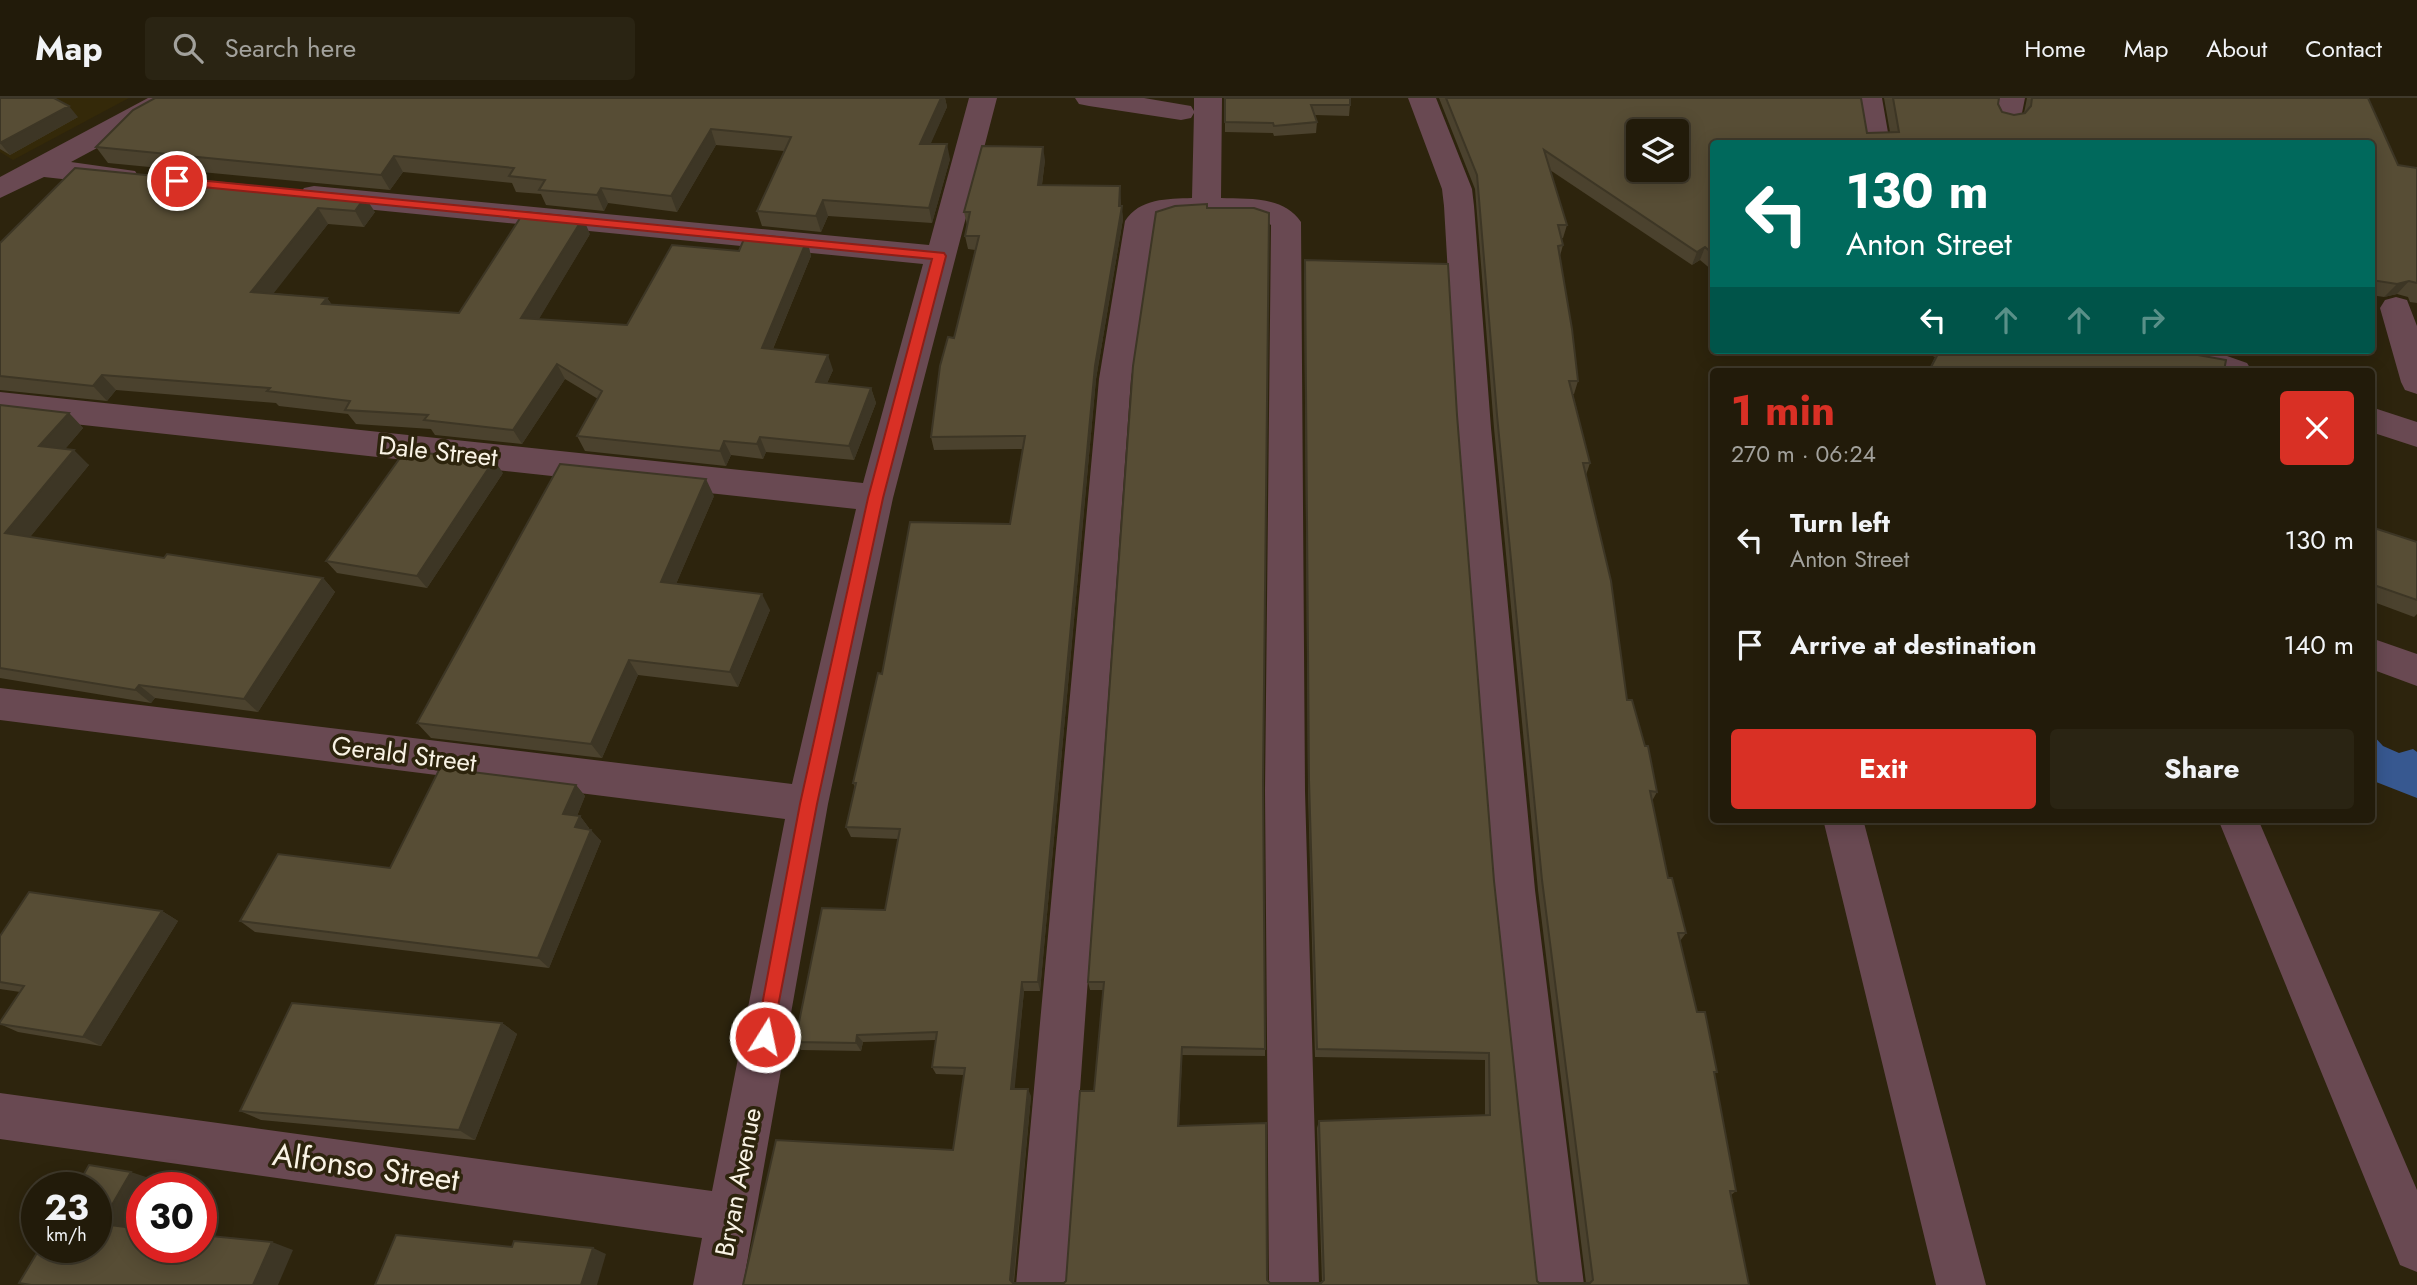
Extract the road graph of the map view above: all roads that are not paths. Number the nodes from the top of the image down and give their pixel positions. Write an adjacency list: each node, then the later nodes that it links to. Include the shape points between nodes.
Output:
1 (169, 98): 9 (street)
2 (983, 98): 14 (street, Bryan Avenue)
3 (1089, 98): 7 (street)
4 (1208, 98): 13 (street)
5 (1422, 98): 35 (street, via 1457,189 1449,265)
6 (1868, 98): 8 (street)
7 (1181, 111)
8 (1875, 140)
9 (40, 168): 10 (street); 11 (street)
10 (151, 179)
11 (0, 189)
12 (289, 192): 14 (street)
13 (1206, 208): 33 (street, via 1162,209 1140,221 1115,379); 34 (street, via 1276,213 1286,222 1298,261 1285,791)
14 (939, 256): 22 (street, Bryan Avenue)
15 (2396, 308): 18 (street)
16 (2187, 354): 17 (street)
17 (2227, 368)
18 (2417, 382)
19 (0, 404): 22 (street, Dale Street)
20 (2375, 420): 21 (street)
21 (2417, 435)
22 (876, 498): 26 (street, Bryan Avenue)
23 (2375, 654): 24 (street)
24 (2417, 670)
25 (0, 704): 26 (street, Gerald Street)
26 (808, 804): 30 (street, Bryan Avenue)
27 (1844, 823): 36 (street)
28 (2240, 823): 31 (street)
29 (0, 1116): 30 (street, Alfonso Street)
30 (731, 1218): 32 (street, Bryan Avenue)
31 (2417, 1248)
32 (718, 1285)
33 (1041, 1285)
34 (1294, 1285)
35 (1559, 1285)
36 (1961, 1285)

